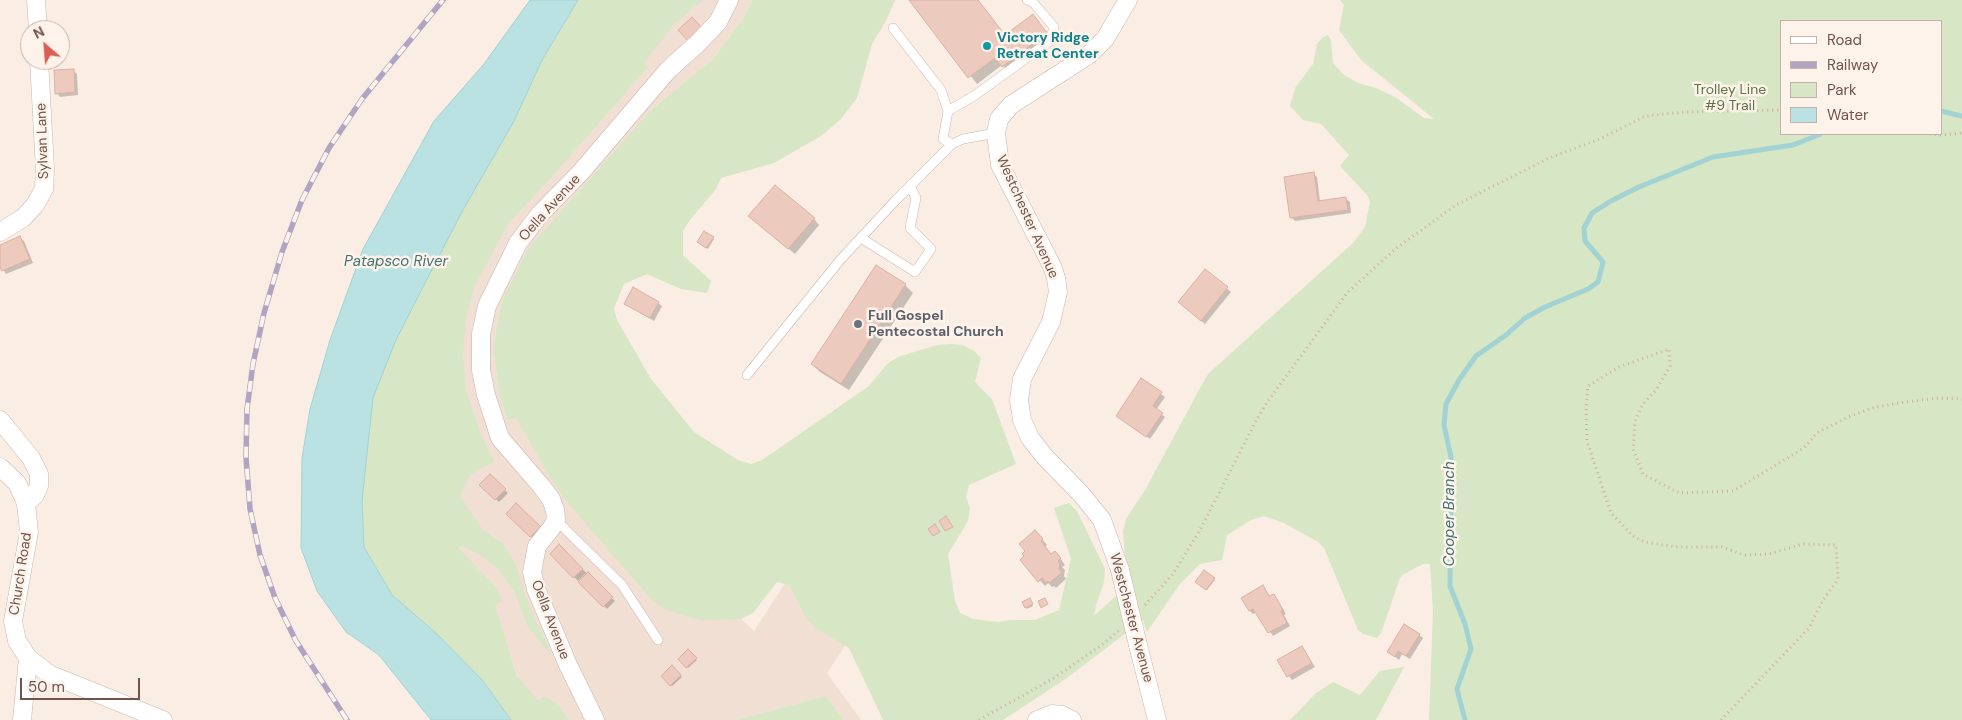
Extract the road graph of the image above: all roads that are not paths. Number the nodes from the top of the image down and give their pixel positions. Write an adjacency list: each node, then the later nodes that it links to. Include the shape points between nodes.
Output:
1 (36, 0): 5 (street)
2 (729, 0): 18 (street, Oella Avenue, via 718,22 668,70 581,172 540,214 518,243 487,306 481,334 481,370 492,417 500,438 551,499)
3 (1027, 0): 8 (lane, via 1032,1 1054,27 1050,41)
4 (1128, 0): 9 (street, via 1095,50 1011,105 1000,120)
5 (37, 20)
6 (893, 28): 8 (lane, via 941,90)
7 (40, 70): 12 (street, Sylvan Lane, via 44,189 23,218)
8 (948, 111): 10 (lane, via 943,139)
9 (996, 133): 10 (lane); 26 (street, Westchester Avenue, bridge, via 1000,165 1052,266 1058,292 1051,322 1022,379 1019,400 1022,420 1030,438 1045,457 1082,494 1102,520 1120,570)
10 (952, 144): 11 (lane)
11 (910, 186): 13 (lane); 13 (lane, via 916,198 910,228 931,249 914,272)
12 (0, 232)
13 (861, 238): 14 (lane)
14 (747, 376)
15 (0, 420): 17 (street, via 31,458 38,474 39,486)
16 (0, 467): 17 (street, Church Road, via 17,482)
17 (26, 503): 20 (street, Church Road, via 30,532 13,621 17,641)
18 (556, 520): 19 (lane, via 622,585); 23 (street, Oella Avenue, via 537,546 532,572 568,665)
19 (658, 640)
20 (28, 658): 21 (street); 22 (street, Church Road, via 49,674)
21 (22, 720)
22 (163, 720)
23 (595, 720)
24 (1037, 720): 25 (street, via 1052,714)
25 (1072, 720)
26 (1156, 720)

